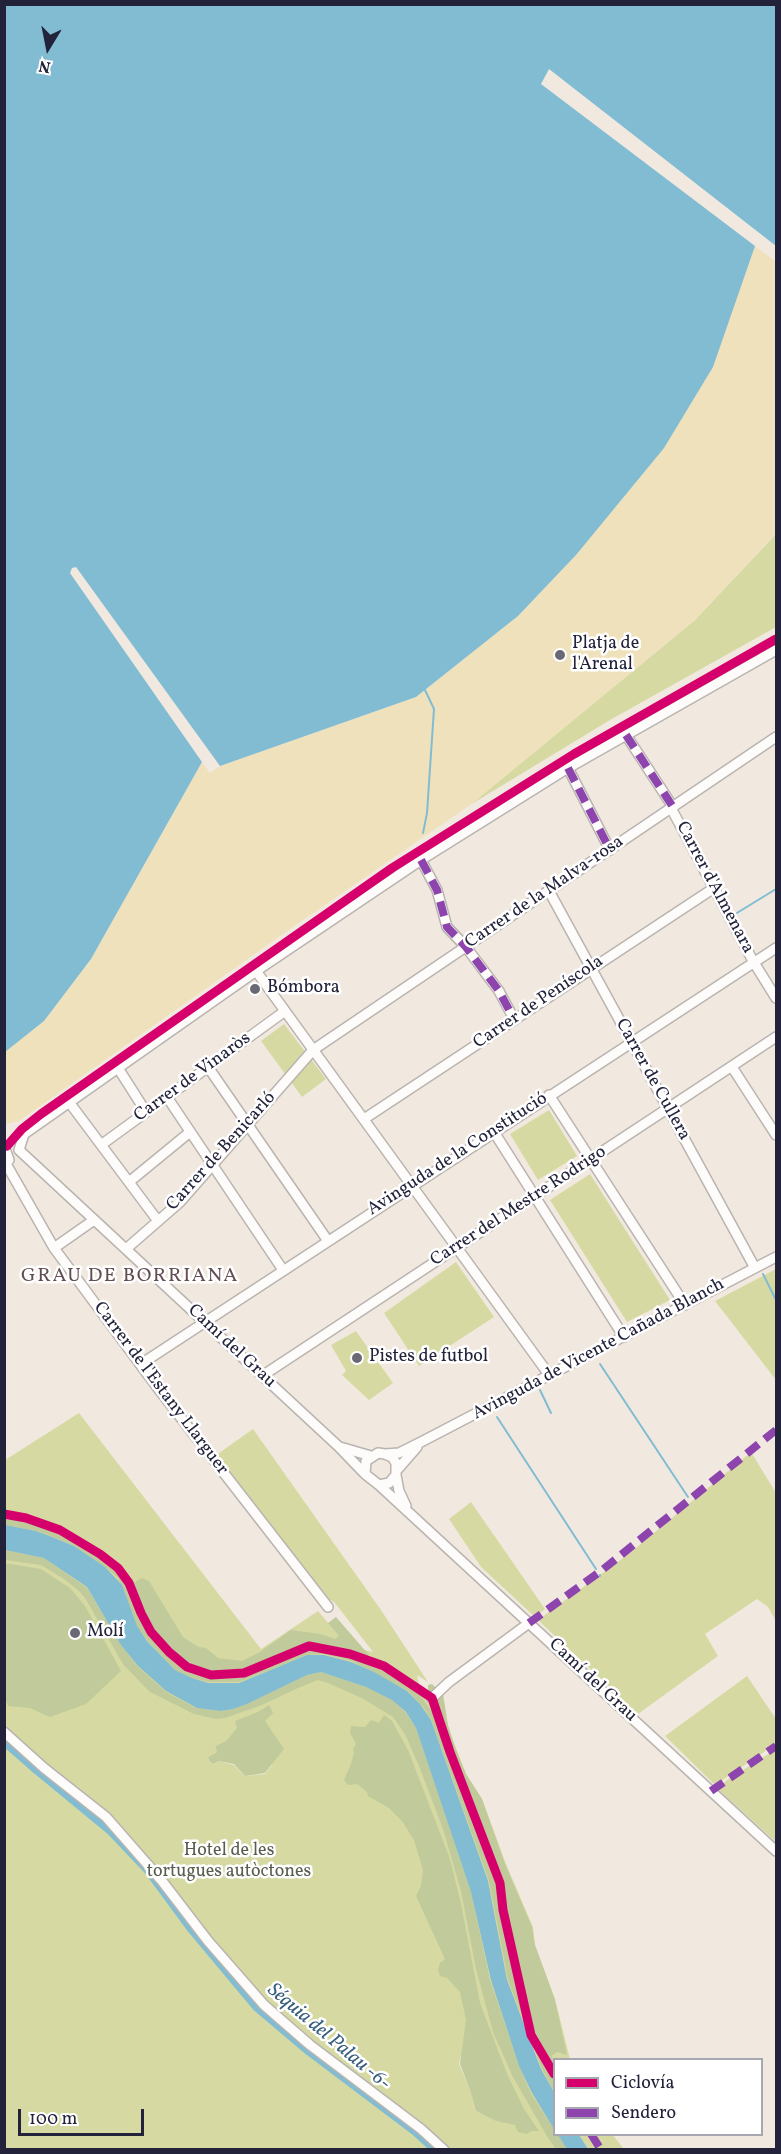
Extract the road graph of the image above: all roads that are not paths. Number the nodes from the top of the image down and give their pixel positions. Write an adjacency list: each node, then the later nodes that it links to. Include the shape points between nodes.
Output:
1 (777, 650): 2 (street)
2 (626, 735): 4 (street); 5 (street, Carrer d'Almenara)
3 (777, 737): 5 (street, Carrer de la Malva-rosa)
4 (568, 768): 6 (street); 7 (street)
5 (672, 808): 6 (street, Carrer de la Malva-rosa); 8 (street, Carrer d'Almenara)
6 (610, 850): 9 (street, Carrer de la Malva-rosa)
7 (421, 860): 10 (street, via 437,890 447,927); 14 (street)
8 (714, 888): 12 (street, Carrer d'Almenara); 13 (street, Carrer de Peníscola)
9 (549, 891): 10 (street, Carrer de la Malva-rosa); 13 (street, Carrer de Cullera)
10 (466, 947): 17 (street, via 499,991); 20 (street, Carrer de la Malva-rosa)
11 (777, 948): 12 (street, Avinguda de la Constitució)
12 (753, 961): 15 (street, Carrer d'Almenara); 19 (street, Avinguda de la Constitució)
13 (591, 968): 17 (street, Carrer de Peníscola); 19 (street, Carrer de Cullera)
14 (256, 971): 16 (street); 23 (street)
15 (777, 998)
16 (285, 1011): 20 (street); 21 (street, Carrer de Vinaròs)
17 (514, 1019): 29 (street, Carrer de Peníscola)
18 (777, 1037): 22 (street, Carrer del Mestre Rodrigo)
19 (631, 1041): 24 (street, Avinguda de la Constitució); 27 (street, Carrer de Cullera)
20 (313, 1050): 29 (street); 30 (street, Carrer de Benicarló)
21 (208, 1067): 25 (street, Carrer de Vinaròs); 30 (street)
22 (732, 1067): 27 (street, Carrer del Mestre Rodrigo); 33 (street)
23 (118, 1068): 26 (street); 28 (street)
24 (549, 1095): 32 (street, Avinguda de la Constitució); 37 (street)
25 (167, 1097): 28 (street, Carrer de Vinaròs); 31 (street)
26 (69, 1102): 34 (street); 36 (street, via 24,1134)
27 (668, 1109): 37 (street, Carrer del Mestre Rodrigo); 50 (street, Carrer de Cullera)
28 (146, 1112): 34 (street, Carrer de Vinaròs)
29 (364, 1119): 41 (street)
30 (248, 1125): 39 (street, Carrer de Benicarló); 45 (street)
31 (190, 1132): 39 (street); 40 (street)
32 (494, 1132): 41 (street, Avinguda de la Constitució); 42 (street)
33 (777, 1135)
34 (101, 1145): 40 (street)
35 (4, 1146): 38 (street, Carrer de l'Estany Llarguer)
36 (19, 1150): 38 (street); 43 (street, Camí del Grau)
37 (591, 1160): 42 (street, Carrer del Mestre Rodrigo); 52 (street)
38 (6, 1162): 46 (street, Carrer de l'Estany Llarguer)
39 (212, 1165): 44 (street, Carrer de Benicarló); 51 (street)
40 (129, 1182): 44 (street)
41 (412, 1186): 45 (street, Avinguda de la Constitució); 47 (street)
42 (535, 1197): 47 (street, Carrer del Mestre Rodrigo); 54 (street)
43 (94, 1220): 46 (street); 48 (street, Camí del Grau)
44 (158, 1221): 48 (street, Carrer de Benicarló)
45 (328, 1241): 51 (street, Avinguda de la Constitució)
46 (54, 1248): 55 (street, Carrer de l'Estany Llarguer)
47 (457, 1248): 56 (street, Carrer del Mestre Rodrigo); 57 (street)
48 (126, 1249): 53 (street, Camí del Grau)
49 (777, 1257): 50 (street, Avinguda de Vicente Cañada Blanch)
50 (755, 1268): 52 (street, Avinguda de Vicente Cañada Blanch)
51 (283, 1270): 53 (street, Avinguda de la Constitució)
52 (685, 1305): 54 (street, Avinguda de Vicente Cañada Blanch)
53 (204, 1322): 55 (street, Avinguda de la Constitució); 56 (street, Camí del Grau)
54 (624, 1337): 57 (street, Avinguda de Vicente Cañada Blanch)
55 (141, 1364): 66 (street, Carrer de l'Estany Llarguer)
56 (262, 1376): 59 (street, Camí del Grau)
57 (550, 1376): 58 (street, Avinguda de Vicente Cañada Blanch)
58 (421, 1442): 60 (street, Avinguda de Vicente Cañada Blanch, via 399,1453); 62 (street, Avinguda de Vicente Cañada Blanch)
59 (338, 1446): 61 (street, Camí del Grau); 63 (street, Camí del Grau)
60 (385, 1454): 61 (street); 62 (street, via 396,1463)
61 (371, 1456): 63 (street, via 366,1461)
62 (396, 1473): 64 (street, via 389,1483); 65 (street, Camí del Grau)
63 (365, 1474): 64 (street)
64 (379, 1485): 65 (street, Camí del Grau)
65 (409, 1511): 67 (street, Camí del Grau)
66 (328, 1607)
67 (529, 1623): 68 (street); 70 (street, Camí del Grau)
68 (432, 1698)
69 (4, 1732): 71 (street, via 116,1827 264,2005)
70 (777, 1851)
71 (444, 2150)

